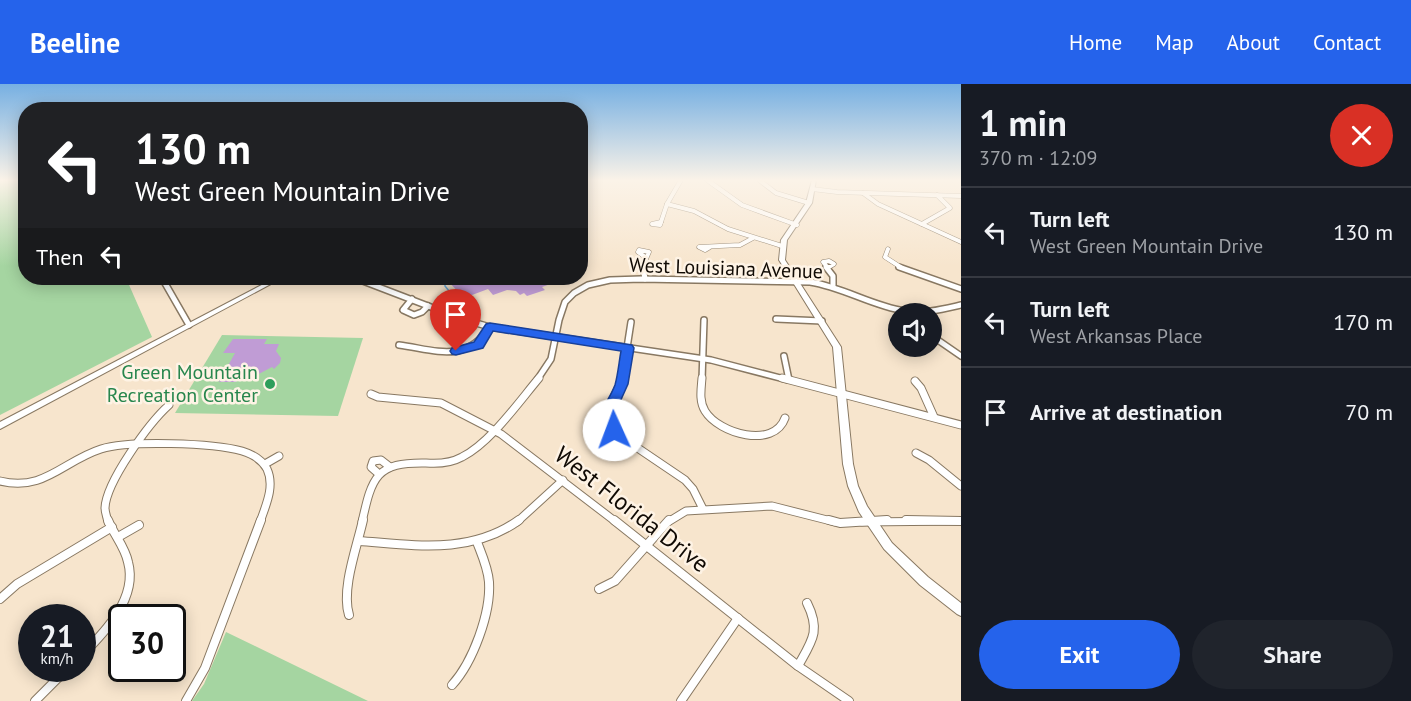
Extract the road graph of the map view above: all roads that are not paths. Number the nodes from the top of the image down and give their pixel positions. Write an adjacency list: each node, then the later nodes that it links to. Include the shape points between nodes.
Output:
1 (665, 209): 7 (street)
2 (685, 209): 10 (street)
3 (752, 209): 9 (street)
4 (806, 209): 9 (street)
5 (890, 209): 8 (street)
6 (949, 209): 8 (street)
7 (661, 222)
8 (922, 224): 11 (street)
9 (796, 225): 12 (street)
10 (753, 238): 12 (street); 13 (street, via 747,245)
11 (961, 242)
12 (783, 246): 18 (street, via 782,260)
13 (710, 247)
14 (888, 249): 23 (street, via 886,258 894,266)
15 (645, 257): 17 (street)
16 (829, 267): 22 (street)
17 (645, 279): 18 (street, West Louisiana Avenue); 35 (street, West Louisiana Avenue, via 600,282 578,290 565,302)
18 (797, 282): 22 (street, West Louisiana Avenue); 31 (street)
19 (166, 285): 33 (street)
20 (266, 285): 33 (street)
21 (373, 285): 24 (street)
22 (833, 287): 27 (street, West Louisiana Avenue)
23 (961, 290)
24 (412, 300): 26 (street); 26 (street, via 403,310 414,315)
25 (961, 305): 28 (street, West Louisiana Avenue)
26 (428, 306): 34 (street)
27 (888, 307)
28 (942, 309)
29 (776, 319): 31 (street)
30 (704, 320): 41 (street)
31 (822, 321): 45 (street, via 839,355)
32 (631, 322): 38 (street)
33 (189, 325): 50 (street)
34 (490, 327): 35 (street); 37 (street, via 482,342 471,351)
35 (557, 338): 38 (street); 51 (street, West Louisiana Avenue, via 547,368)
36 (942, 343): 40 (street)
37 (399, 345)
38 (628, 348): 41 (street); 61 (street, via 622,384 609,409 609,423 617,434 685,480)
39 (784, 356): 42 (street)
40 (961, 356)
41 (702, 358): 42 (street); 48 (street, via 702,405 718,425 737,432 767,435 780,430)
42 (789, 380): 45 (street)
43 (915, 381): 47 (street)
44 (371, 394): 51 (street, West Florida Drive, via 441,402)
45 (843, 394): 47 (street); 63 (street, via 850,478)
46 (169, 405): 52 (street, via 158,413)
47 (934, 417): 49 (street)
48 (785, 418)
49 (961, 425)
50 (0, 426)
51 (492, 429): 56 (street, West Louisiana Avenue, via 458,460 406,462); 58 (street, West Florida Drive)
52 (138, 445): 55 (street, via 230,449); 59 (street, via 94,451 35,482); 65 (street, via 106,500 105,512)
53 (916, 453): 60 (street)
54 (279, 456): 55 (street)
55 (262, 462): 81 (street, via 271,481 267,504 204,668)
56 (390, 467): 57 (street); 57 (street, West Louisiana Avenue, via 381,460 373,461 371,467)
57 (379, 474): 67 (street, via 369,492)
58 (563, 480): 68 (street, via 516,523); 69 (street, West Florida Drive)
59 (0, 482)
60 (961, 486)
61 (703, 509): 63 (street, via 772,506 840,523); 69 (street, via 675,515)
62 (961, 521): 63 (street)
63 (870, 522): 73 (street, via 904,563)
64 (139, 525): 66 (street)
65 (112, 527): 66 (street); 71 (street, via 17,584)
66 (118, 537): 76 (street, via 130,577 126,593)
67 (359, 541): 68 (street, via 438,545); 74 (street, via 346,599)
68 (477, 542): 79 (street, via 487,573 488,600 468,664)
69 (647, 545): 70 (street, via 615,581); 75 (street, West Florida Drive)
70 (599, 589)
71 (0, 599)
72 (807, 603): 77 (street, via 817,627)
73 (961, 610)
74 (350, 615)
75 (738, 618): 77 (street, West Florida Drive); 82 (street)
76 (96, 640)
77 (798, 666): 83 (street, West Florida Drive)
78 (54, 682): 80 (street)
79 (452, 685)
80 (35, 701)
81 (186, 701)
82 (681, 701)
83 (849, 701)

